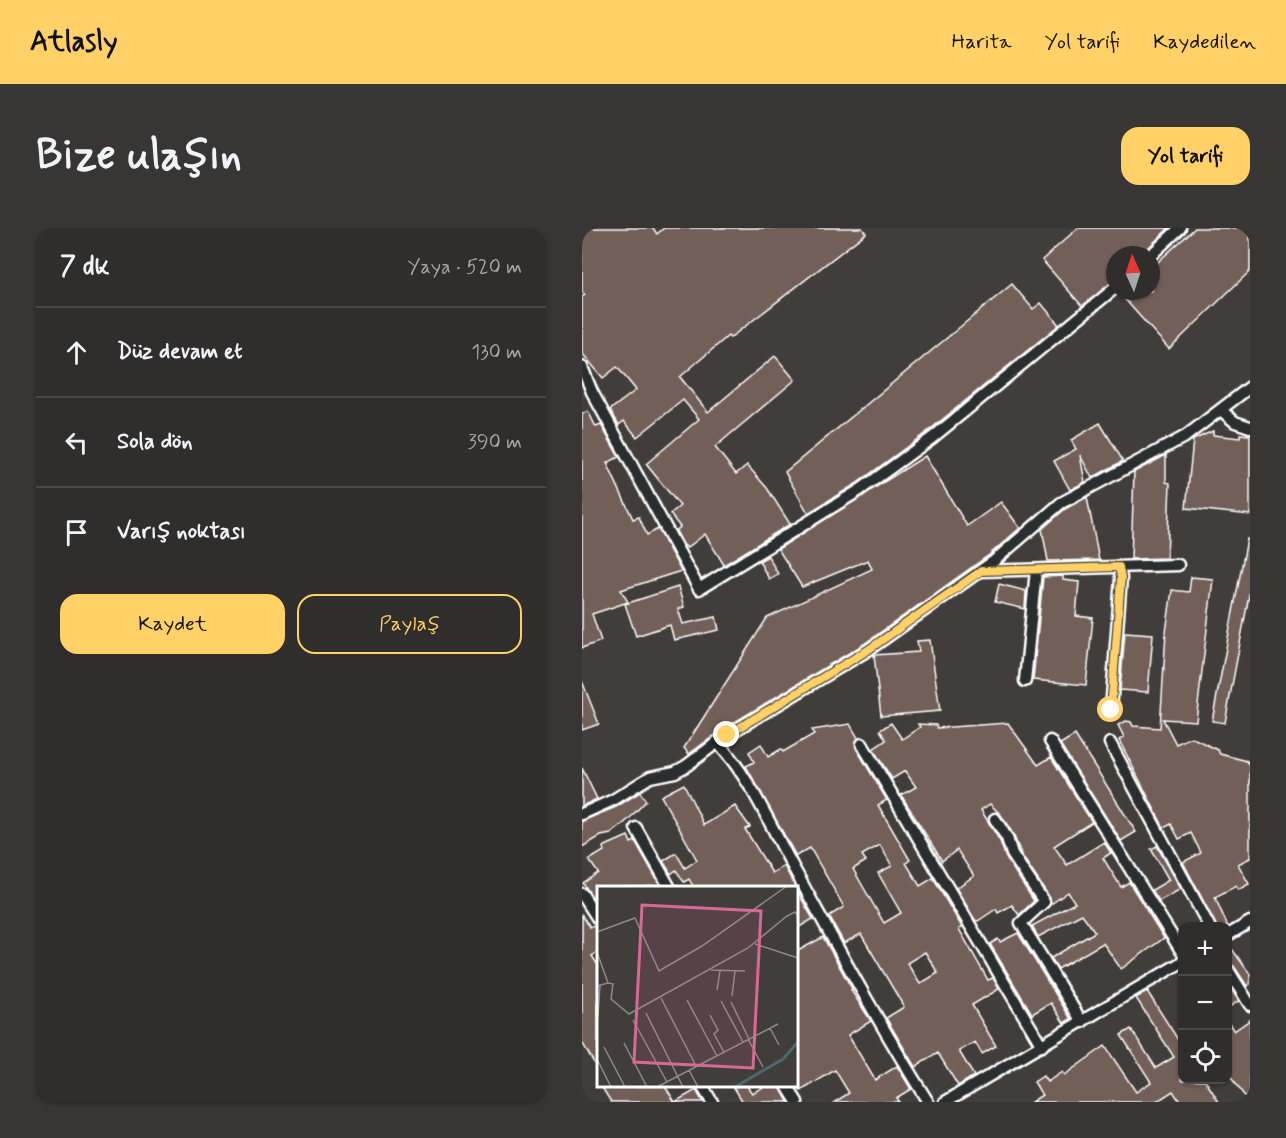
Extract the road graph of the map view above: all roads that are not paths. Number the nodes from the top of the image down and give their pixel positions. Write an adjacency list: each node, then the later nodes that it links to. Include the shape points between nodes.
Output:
1 (1180, 228): 2 (street)
2 (1160, 247)
3 (1106, 295): 4 (street, via 932,438 860,490 699,589)
4 (582, 367)
5 (1250, 387): 6 (street)
6 (1222, 411): 7 (street, via 1235,422); 11 (street, via 1186,436 1061,503)
7 (1250, 427)
8 (1178, 565): 9 (street)
9 (1119, 567): 10 (street); 13 (street)
10 (1036, 570): 11 (street); 12 (street)
11 (981, 571): 15 (street, via 868,650)
12 (1025, 681)
13 (1111, 710)
14 (1050, 741): 27 (street)
15 (717, 742): 18 (street, via 675,772 650,777 613,800); 37 (street, via 731,757 762,808)
16 (1110, 743): 24 (street)
17 (862, 744): 32 (street)
18 (582, 813)
19 (995, 819): 31 (street, via 1012,854 1044,902 1021,923)
20 (636, 828): 21 (street)
21 (669, 886)
22 (582, 894): 23 (street)
23 (597, 917)
24 (1206, 922)
25 (1250, 922): 26 (street)
26 (1232, 932)
27 (1178, 946)
28 (1178, 964): 31 (street)
29 (1231, 976): 30 (street)
30 (1250, 1005)
31 (1082, 1022): 32 (street)
32 (1042, 1046): 38 (street)
33 (703, 1087): 35 (street)
34 (788, 1087): 36 (street)
35 (712, 1102)
36 (797, 1102)
37 (928, 1102)
38 (945, 1102)

